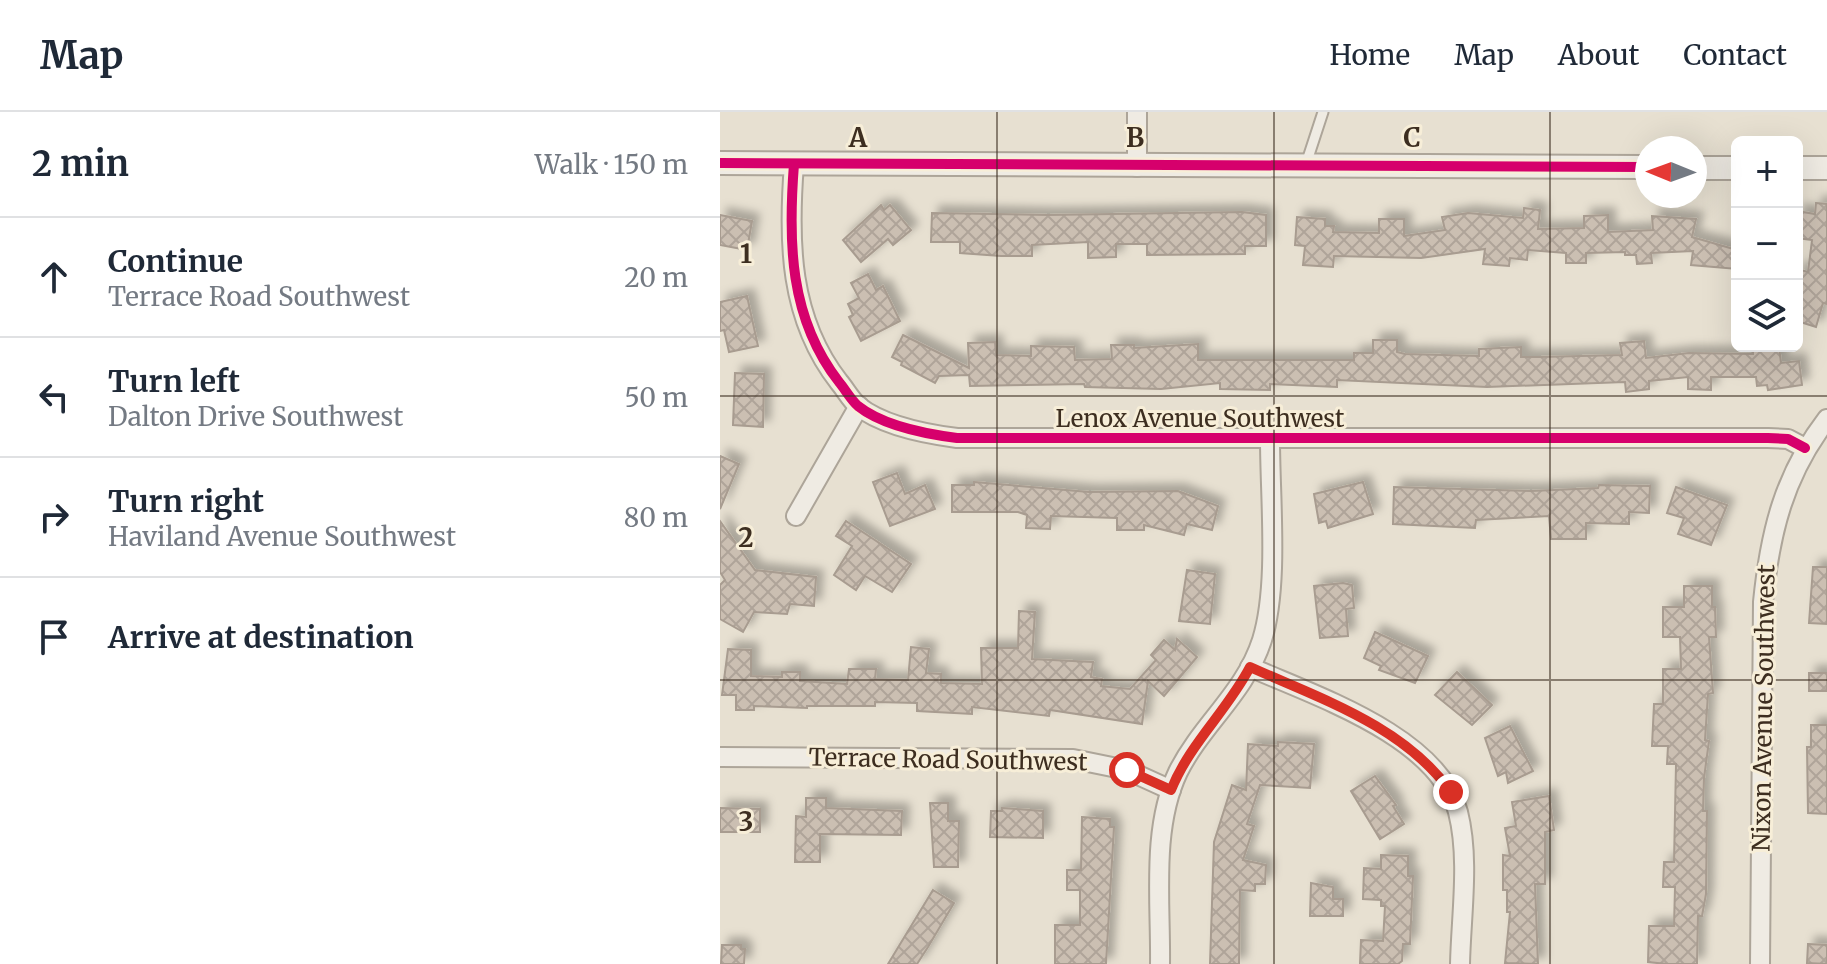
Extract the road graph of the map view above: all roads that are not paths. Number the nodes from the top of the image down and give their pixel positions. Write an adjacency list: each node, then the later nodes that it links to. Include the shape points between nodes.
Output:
1 (1137, 112): 5 (street)
2 (1323, 112): 6 (lane)
3 (720, 163): 4 (street)
4 (794, 164): 5 (street); 12 (street, Lenox Avenue Southwest, via 794,282 828,367)
5 (1137, 167): 6 (street)
6 (1305, 167): 7 (street)
7 (1635, 167)
8 (1707, 168): 9 (street)
9 (1731, 168)
10 (1803, 168): 11 (street)
11 (1827, 168)
12 (859, 406): 14 (street, Lenox Avenue Southwest, via 899,425 957,438); 16 (street)
13 (1827, 419): 15 (street, Nixon Avenue Southwest)
14 (1270, 440): 15 (street, Lenox Avenue Southwest, via 1768,438 1788,439); 17 (street, via 1270,589 1267,622)
15 (1805, 448): 22 (street, Nixon Avenue Southwest, via 1776,516 1763,602)
16 (796, 516)
17 (1250, 667): 19 (street, via 1233,699 1199,737); 21 (street, via 1398,739 1444,782 1462,838)
18 (720, 757): 19 (street, Terrace Road Southwest, via 1073,759 1127,770)
19 (1171, 790): 20 (street, via 1163,820)
20 (1160, 964)
21 (1460, 964)
22 (1760, 964)

